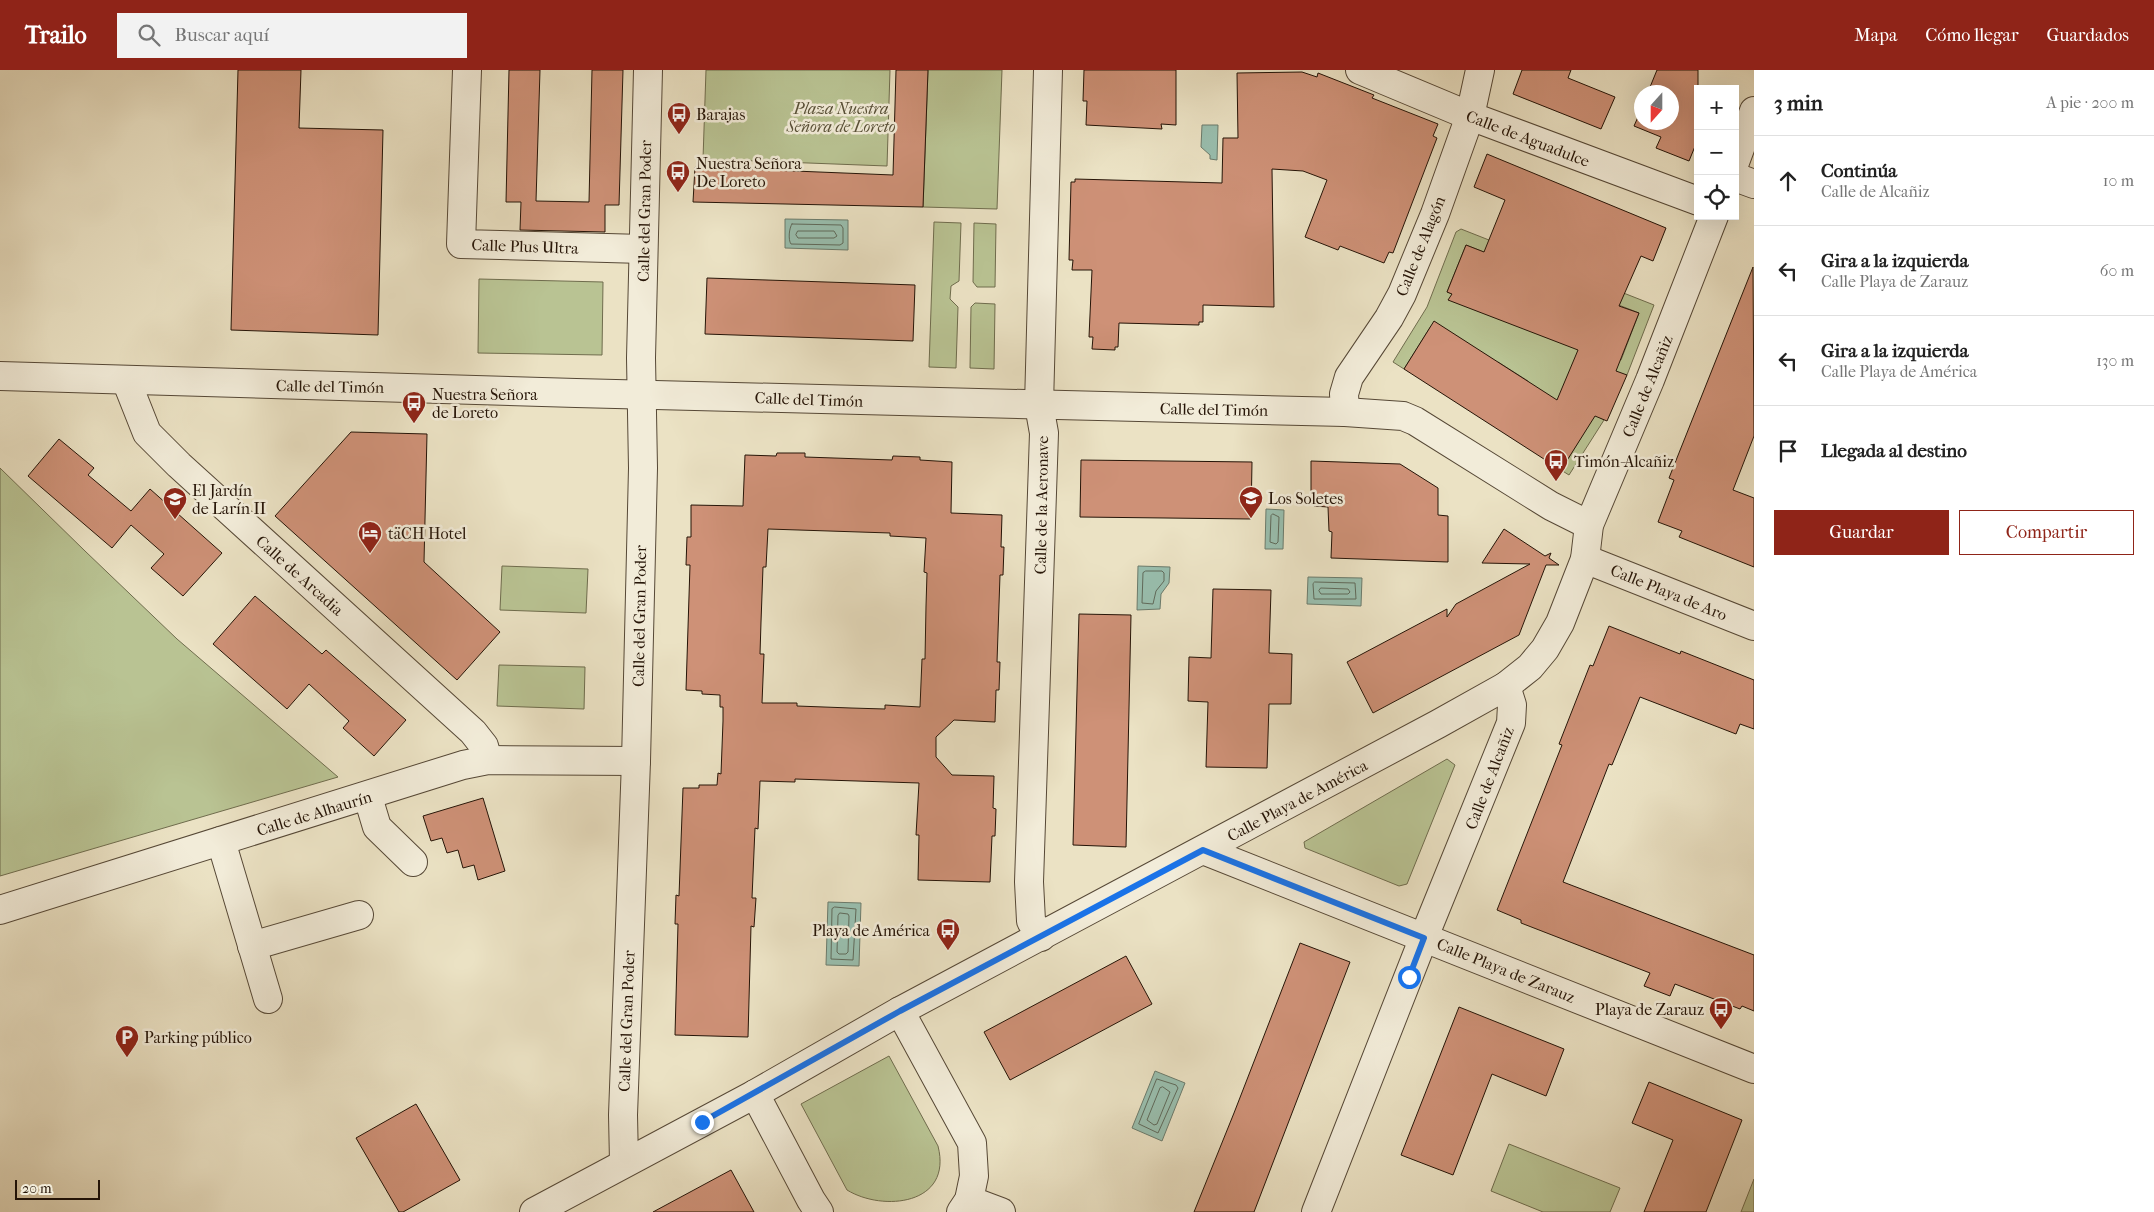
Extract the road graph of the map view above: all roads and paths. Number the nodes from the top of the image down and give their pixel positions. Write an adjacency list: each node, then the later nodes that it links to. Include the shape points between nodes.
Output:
1 (467, 70): 15 (street, Calle Plus Ultra, via 461,244)
2 (648, 70): 15 (street, Calle del Gran Poder)
3 (1048, 70): 19 (street, Calle de la Aeronave)
4 (1360, 70): 7 (street, Calle de Aguadulce)
5 (1480, 70): 7 (street, Calle de Alagón)
6 (1754, 111): 8 (street)
7 (1470, 116): 13 (street, Calle de Aguadulce); 20 (street, Calle de Alagón, via 1402,294 1349,377 1344,394)
8 (1739, 151)
9 (1754, 164): 10 (street)
10 (1739, 171)
11 (1739, 178): 12 (street)
12 (1754, 184)
13 (1694, 200)
14 (1712, 220): 21 (street, Calle de Alcañiz)
15 (643, 248): 18 (street, Calle del Gran Poder)
16 (0, 376): 17 (street, Calle del Timón)
17 (126, 380): 18 (street, Calle del Timón); 25 (street, Calle de Arcadia, via 147,433 473,732 484,746)
18 (641, 394): 19 (street, Calle del Timón); 26 (street, Calle del Gran Poder, via 643,468)
19 (1039, 405): 20 (street, Calle del Timón); 33 (street, Calle de la Aeronave, via 1044,433 1029,882 1031,921)
20 (1345, 412): 21 (street, Calle del Timón, via 1403,416 1415,421 1551,506)
21 (1589, 525): 22 (street, Calle de Alcañiz)
22 (1585, 559): 23 (street, Calle Playa de Aro); 24 (street, Calle de Alcañiz, via 1560,623 1545,649 1530,667)
23 (1754, 626)
24 (1506, 686): 29 (street, Calle Playa de América); 34 (street, Calle de Alcañiz, via 1512,705 1511,723)
25 (488, 760): 26 (street, Calle de Alhaurín); 27 (street, Calle de Alhaurín)
26 (636, 761): 40 (street, Calle del Gran Poder)
27 (368, 796): 28 (street, Calle de Alhaurín); 30 (street, via 377,828)
28 (221, 841): 31 (street, Calle de Alhaurín); 35 (street)
29 (1203, 850): 33 (street, Calle Playa de América); 34 (street, Calle Playa de Zarauz)
30 (413, 862)
31 (0, 910)
32 (359, 915): 35 (street)
33 (1041, 937): 37 (street, Calle Playa de América)
34 (1424, 938): 38 (street, Calle Playa de Zarauz); 45 (street, Calle de Alcañiz)
35 (252, 946): 36 (street)
36 (268, 999)
37 (900, 1011): 39 (street, Calle Playa de América); 41 (street, via 972,1143 974,1176)
38 (1754, 1069)
39 (755, 1094): 40 (street, Calle Playa de América); 43 (street)
40 (624, 1162): 42 (street, Calle Playa de América)
41 (965, 1206): 44 (street)
42 (534, 1212)
43 (819, 1212)
44 (1001, 1212)
45 (1316, 1212)

